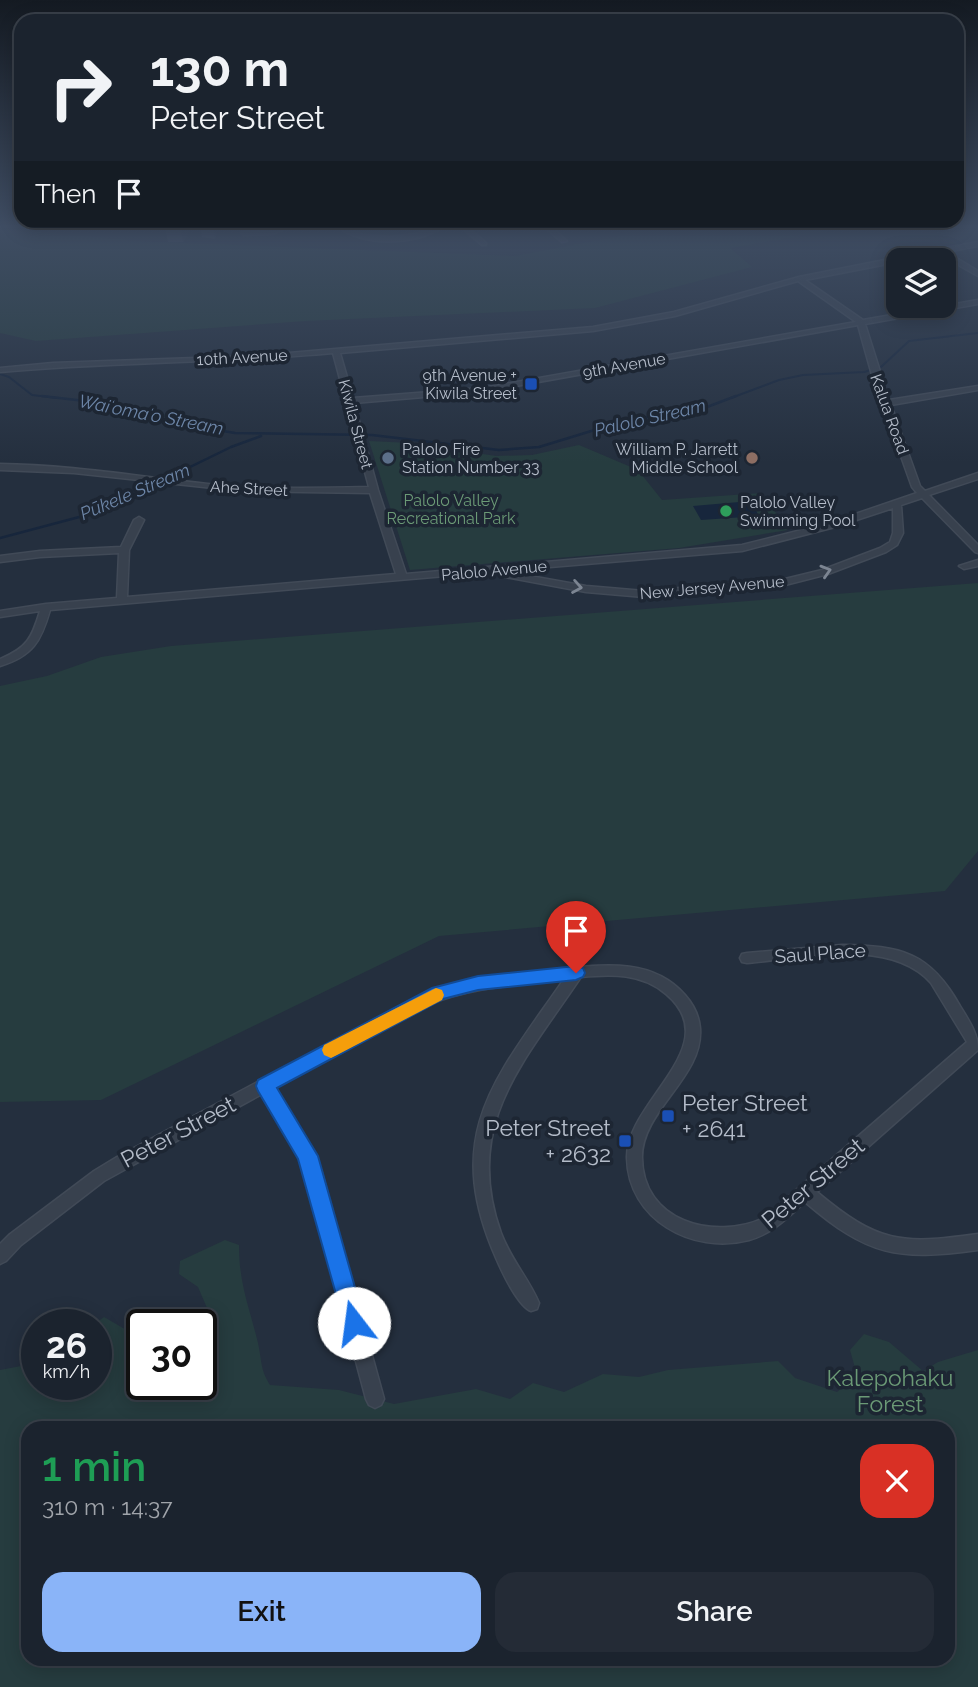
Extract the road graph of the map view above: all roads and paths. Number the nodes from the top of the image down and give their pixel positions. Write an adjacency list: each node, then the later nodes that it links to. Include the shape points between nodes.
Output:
1 (703, 305): 5 (street, 10th Avenue, via 635,323)
2 (835, 305): 4 (street)
3 (962, 305): 4 (street, 9th Avenue)
4 (860, 322): 8 (street, 9th Avenue, via 482,390); 9 (street, Kalua Road)
5 (336, 351): 6 (street, 10th Avenue); 8 (street, Kiwila Street)
6 (0, 368)
7 (978, 388): 9 (street)
8 (351, 401): 10 (street, Kiwila Street)
9 (886, 403): 14 (street, Kalua Road, via 916,487)
10 (362, 441): 13 (street, Kiwila Street)
11 (0, 467): 13 (street, Ahe Street, via 51,467 257,490)
12 (978, 476): 14 (street, Palolo Avenue)
13 (374, 491): 23 (street, Kiwila Street)
14 (923, 495): 15 (street, Palolo Avenue); 18 (street, Kalua Road)
15 (897, 503): 22 (street, Palolo Avenue, via 797,536 741,548); 22 (street, New Jersey Avenue, one-way to 15, via 644,594 786,582 825,572 894,543)
16 (139, 520): 17 (street)
17 (124, 550): 19 (street); 24 (street)
18 (978, 550)
19 (0, 559)
20 (978, 563): 21 (street)
21 (964, 566)
22 (485, 571): 23 (street, Palolo Avenue)
23 (402, 577): 24 (street, Palolo Avenue)
24 (122, 601): 25 (street, Palolo Avenue)
25 (46, 607): 26 (street, Palolo Avenue); 27 (street, via 36,641)
26 (0, 614)
27 (0, 663)
28 (747, 958): 30 (street, Saul Place, via 872,949 900,955 929,972)
29 (576, 973): 31 (street, Peter Street, via 478,983 438,993); 32 (street, Peter Street, via 622,971 652,978 677,994 691,1017 694,1034 689,1051 635,1147 637,1179 655,1209 699,1235 738,1237 770,1223); 35 (street, via 502,1084 482,1147 481,1189 487,1218 511,1275)
30 (976, 1042): 32 (street, Peter Street)
31 (265, 1086): 34 (street, Peter Street, via 99,1175); 36 (street, via 313,1170)
32 (805, 1192): 33 (street, via 852,1230 883,1243 924,1249)
33 (978, 1242)
34 (0, 1256)
35 (531, 1304)
36 (375, 1399)

